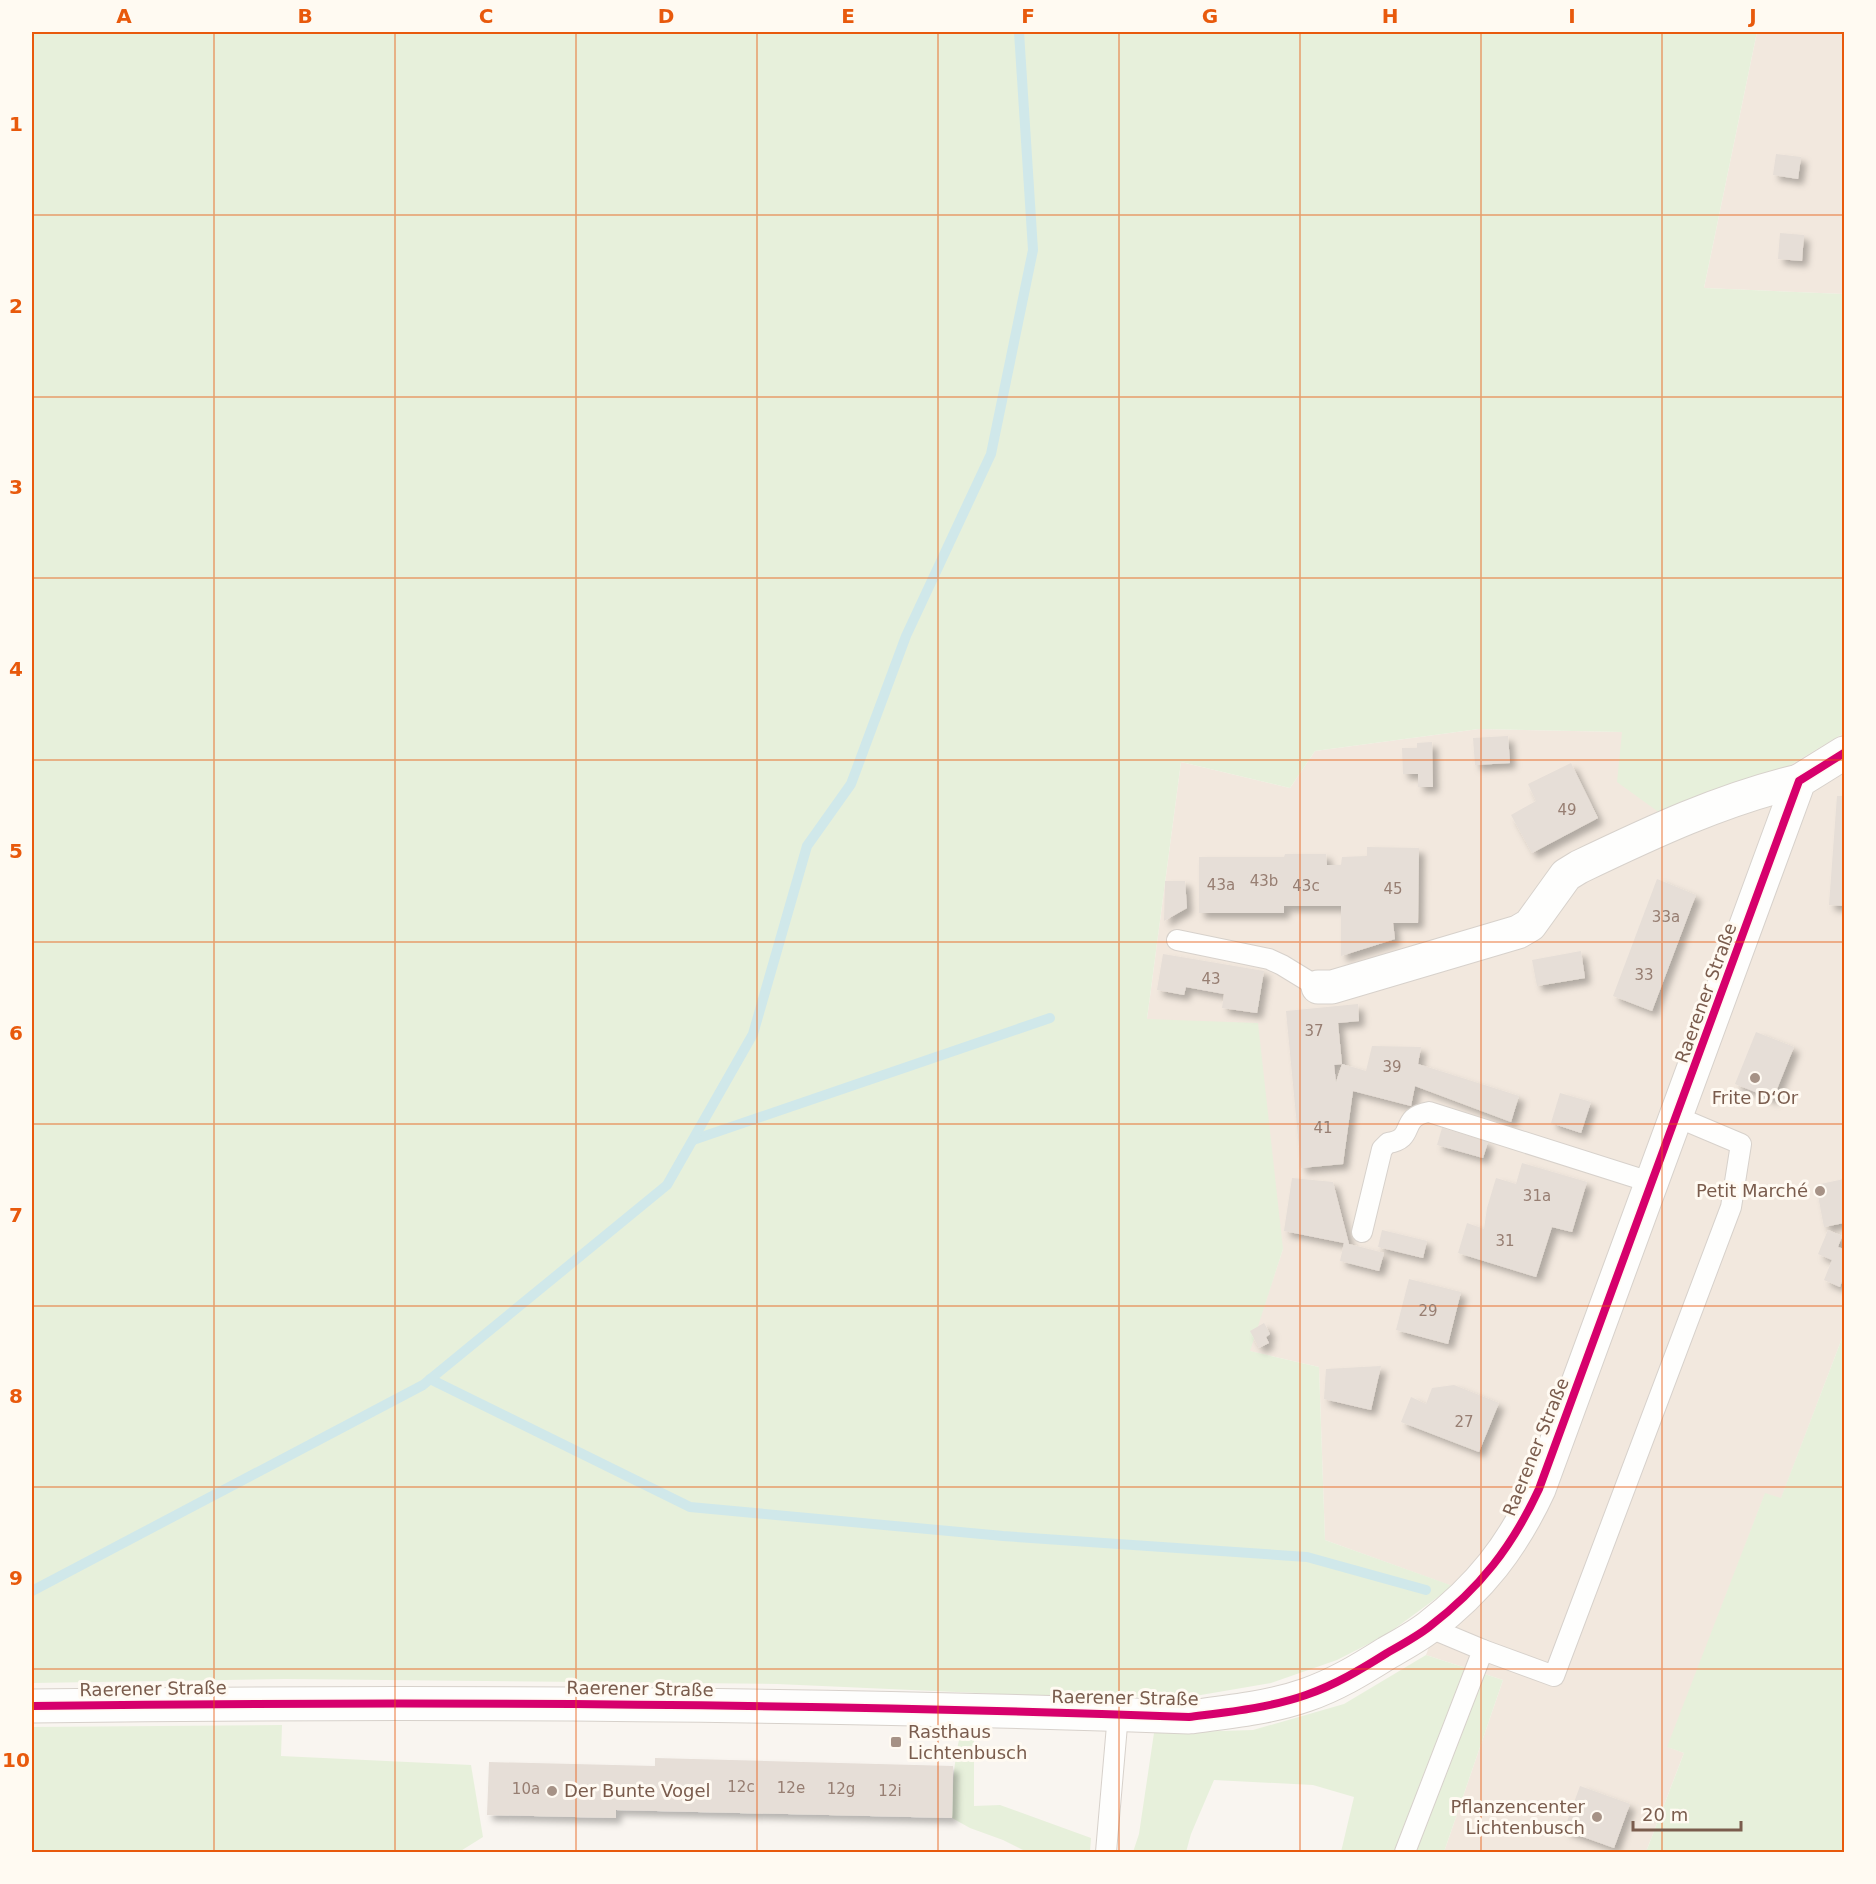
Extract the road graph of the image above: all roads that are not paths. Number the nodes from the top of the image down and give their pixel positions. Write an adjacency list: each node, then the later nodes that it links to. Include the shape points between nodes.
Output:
1 (1845, 753): 2 (street)
2 (1800, 781): 4 (street, via 1662,827 1579,867 1566,875 1530,925 1518,932 1332,987); 5 (street, Raerener Straße)
3 (1177, 940): 4 (lane, via 1269,959)
4 (1318, 987)
5 (1677, 1117): 6 (street, Raerener Straße); 9 (lane, via 1742,1144 1731,1207 1554,1676)
6 (1653, 1183): 7 (lane, via 1429,1112 1419,1113 1410,1121 1405,1135 1382,1149); 8 (street, Raerener Straße, via 1523,1524 1472,1590)
7 (1362, 1232)
8 (1428, 1627): 9 (lane); 11 (street, Raerener Straße, via 1347,1678 1304,1696 1189,1717)
9 (1483, 1650): 13 (lane)
10 (32, 1706): 11 (street, Raerener Straße, via 626,1703)
11 (1118, 1714): 12 (lane)
12 (1106, 1852)
13 (1405, 1852)

